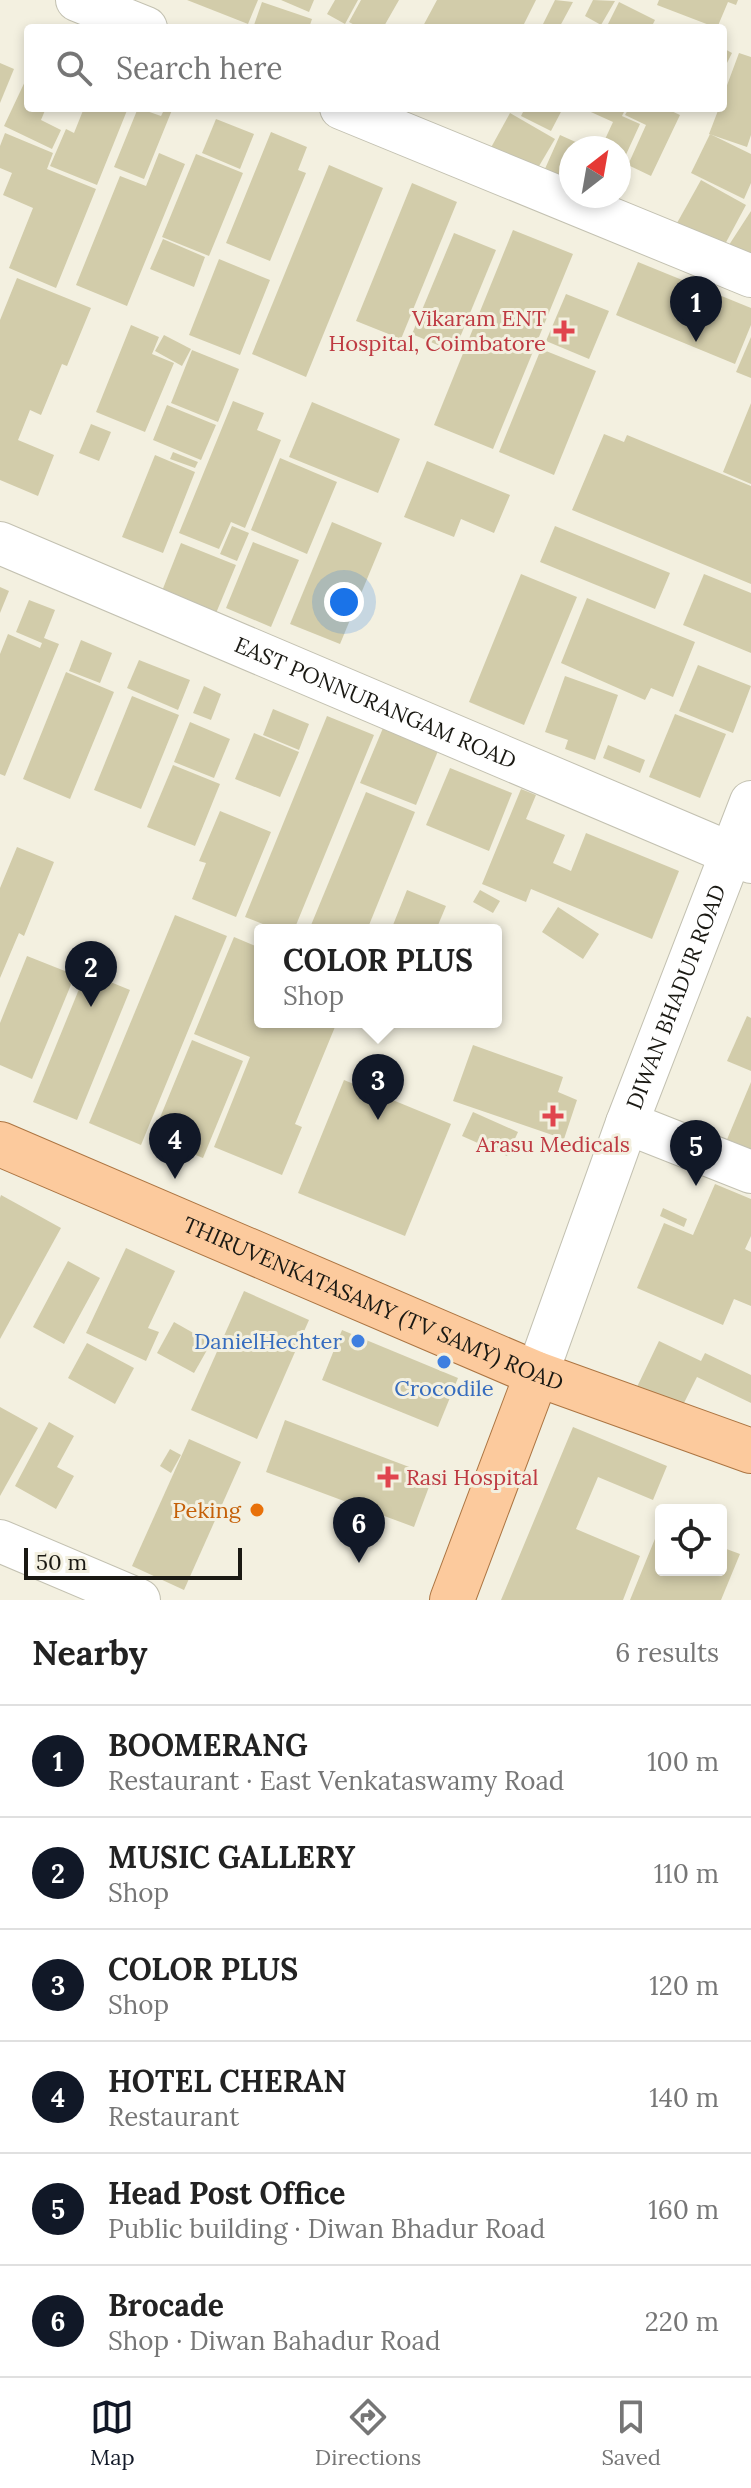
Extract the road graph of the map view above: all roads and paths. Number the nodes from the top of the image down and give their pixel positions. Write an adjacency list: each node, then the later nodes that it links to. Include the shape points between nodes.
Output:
1 (77, 0): 2 (street)
2 (136, 24)
3 (351, 112): 4 (street)
4 (751, 276)
5 (0, 543): 7 (street, EAST PONNURANGAM ROAD)
6 (751, 802): 7 (street, DIWAN BHADUR ROAD)
7 (741, 858): 8 (street, DIWAN BHADUR ROAD)
8 (627, 1123): 10 (street); 11 (street, DIWAN BHADUR ROAD)
9 (0, 1144): 11 (main road, THIRUVENKATASAMY (TV SAMY) ROAD)
10 (751, 1172)
11 (537, 1374): 12 (main road, THIRUVENKATASAMY (TV SAMY) ROAD); 15 (main road)
12 (751, 1451)
13 (0, 1541): 14 (street)
14 (139, 1600)
15 (452, 1600)

